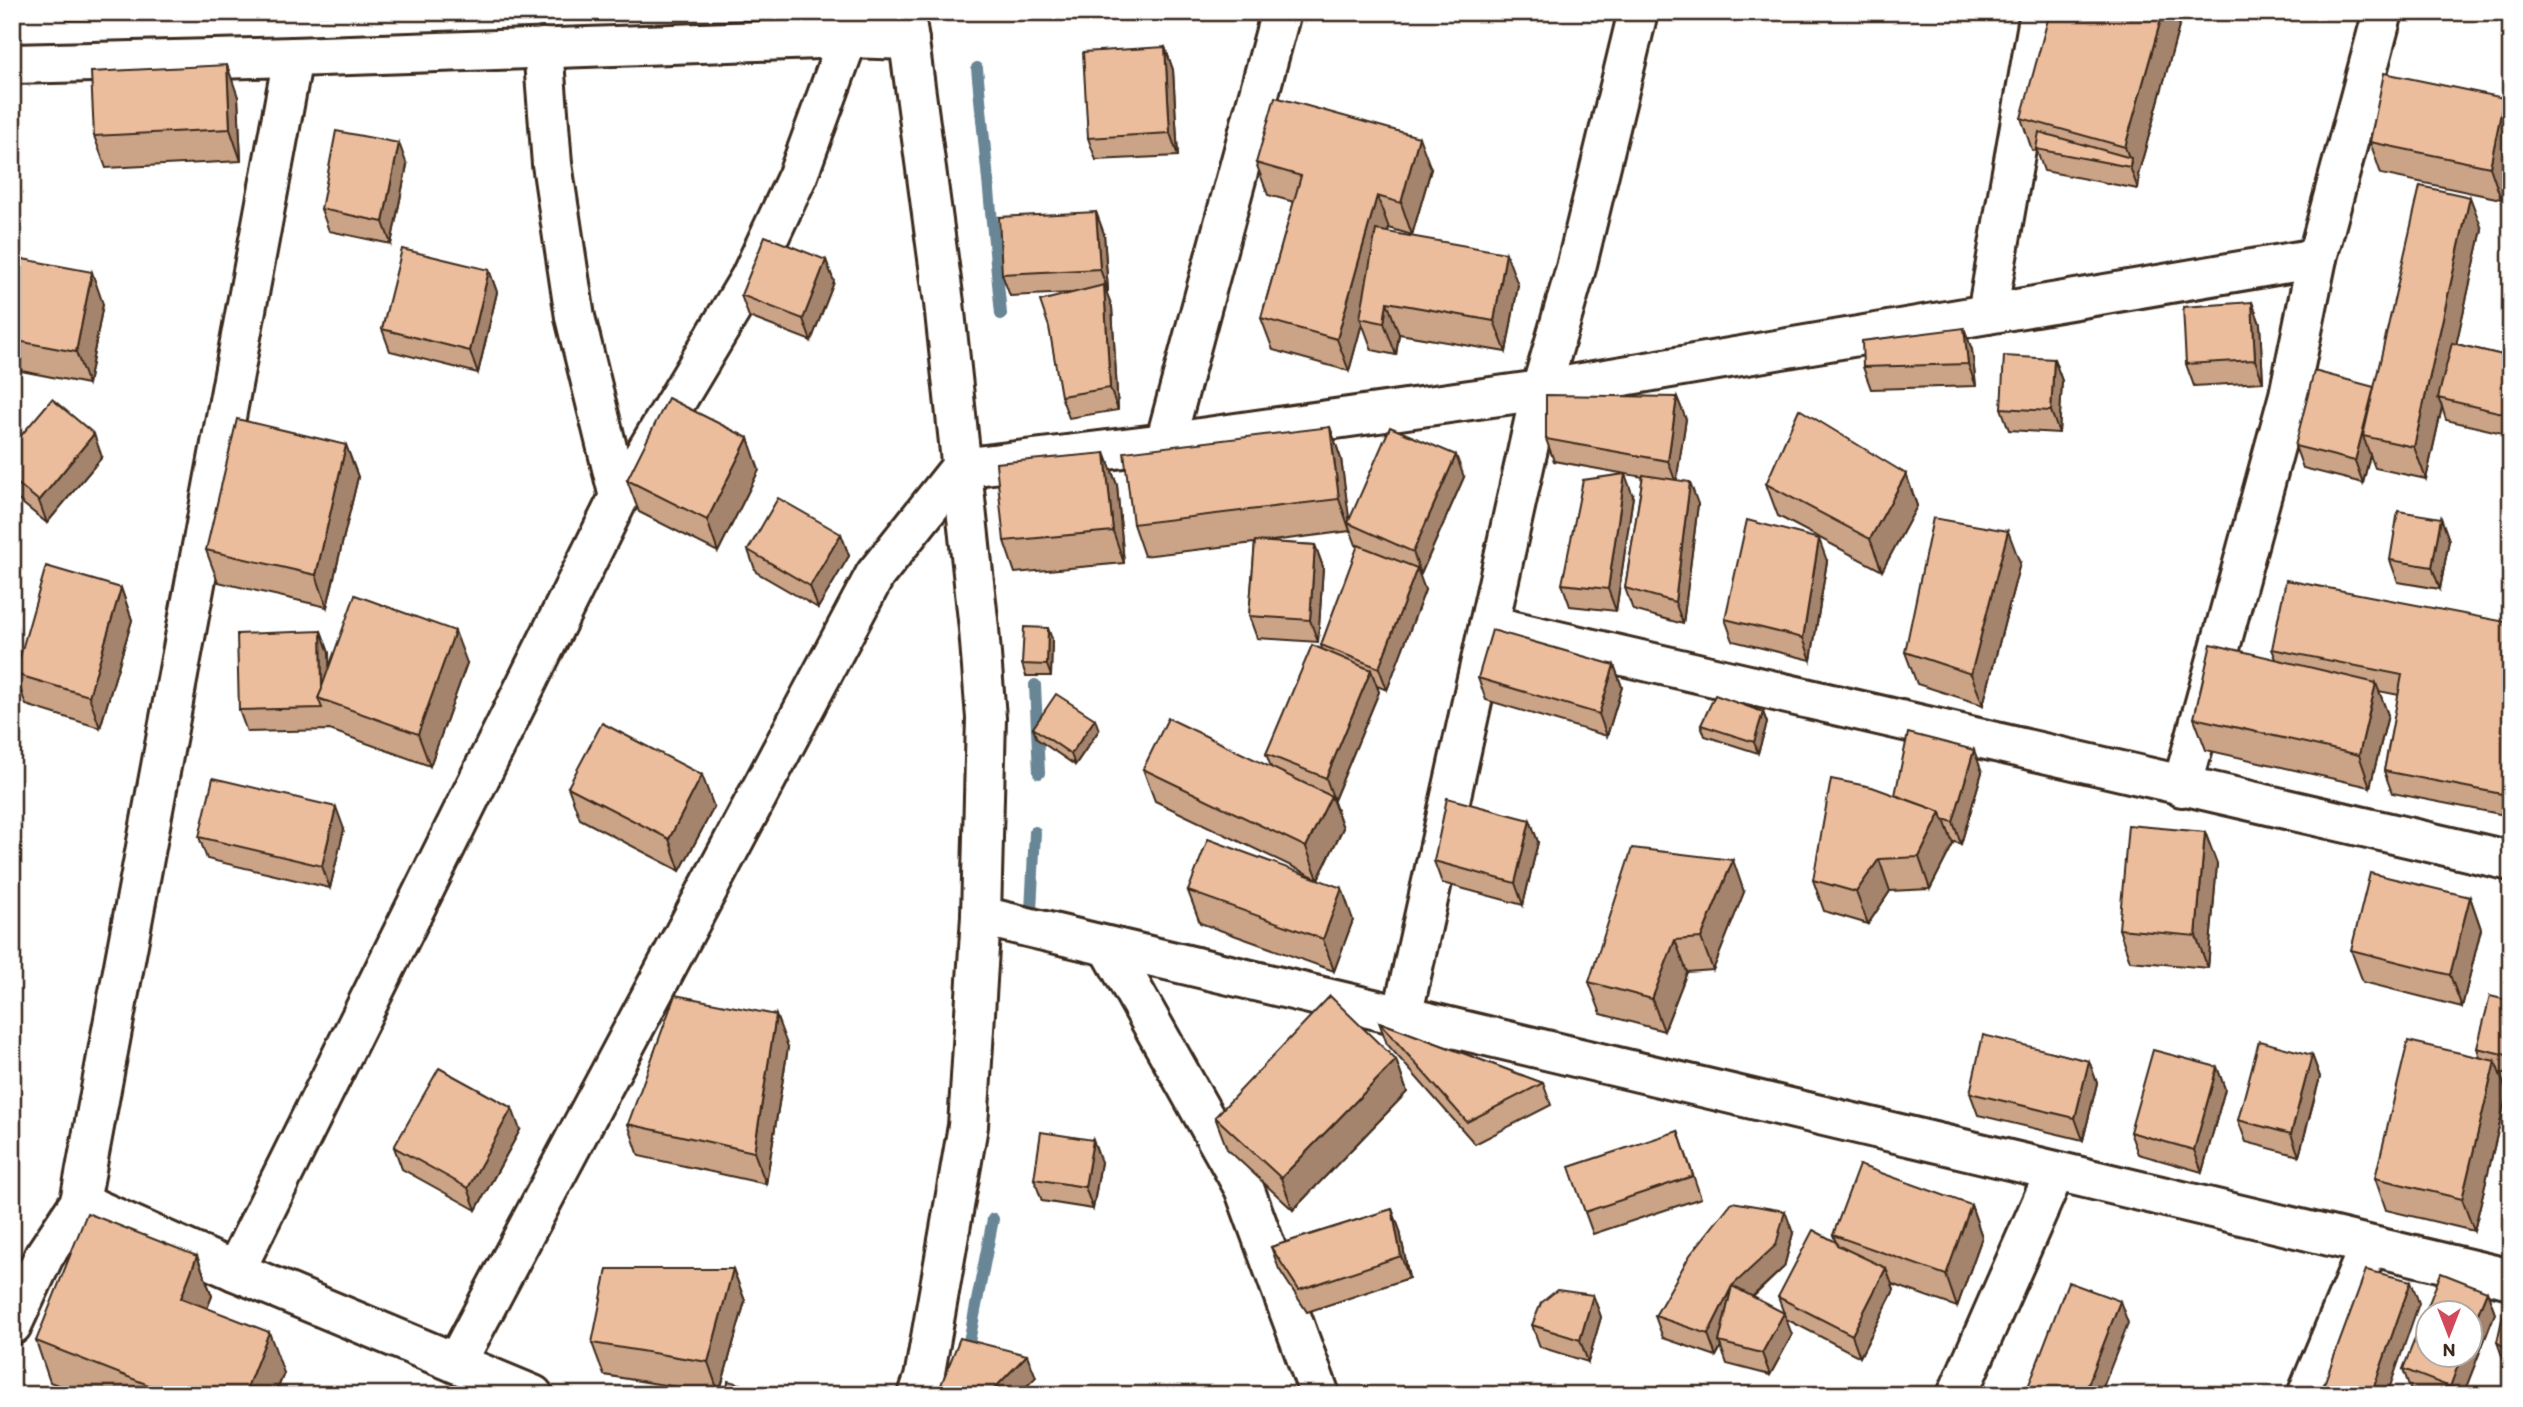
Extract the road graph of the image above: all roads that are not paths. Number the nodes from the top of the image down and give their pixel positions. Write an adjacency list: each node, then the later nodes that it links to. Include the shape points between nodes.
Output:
1 (1281, 12): 13 (street)
2 (1638, 12): 12 (street, via 1576,268)
3 (2040, 12): 11 (street)
4 (2383, 12): 10 (street)
5 (907, 26): 6 (street); 14 (street, via 944,303)
6 (848, 38): 7 (street); 15 (street, via 798,175 750,278)
7 (543, 48): 8 (street); 15 (street, via 552,164 575,317)
8 (293, 57): 9 (street); 23 (street)
9 (12, 64)
10 (2318, 258): 11 (street); 17 (street, via 2289,396)
11 (1987, 314): 12 (street)
12 (1541, 390): 13 (street); 16 (street)
13 (1165, 443): 14 (street)
14 (960, 468): 19 (street, via 986,718); 28 (street, via 875,575)
15 (619, 497): 25 (street)
16 (1489, 625): 17 (street); 21 (street)
17 (2182, 787): 18 (street)
18 (2511, 861)
19 (981, 916): 20 (street); 30 (street, via 968,1126)
20 (1109, 947): 21 (street); 31 (street, via 1244,1188)
21 (1402, 1017): 22 (street)
22 (2054, 1172): 24 (street); 32 (street)
23 (80, 1202): 25 (street); 27 (street, via 44,1256)
24 (2369, 1246): 26 (street); 33 (street)
25 (235, 1271): 28 (street)
26 (2511, 1279)
27 (12, 1325)
28 (456, 1363): 29 (street)
29 (533, 1395)
30 (918, 1395)
31 (1320, 1395)
32 (1957, 1395)
33 (2307, 1395)

